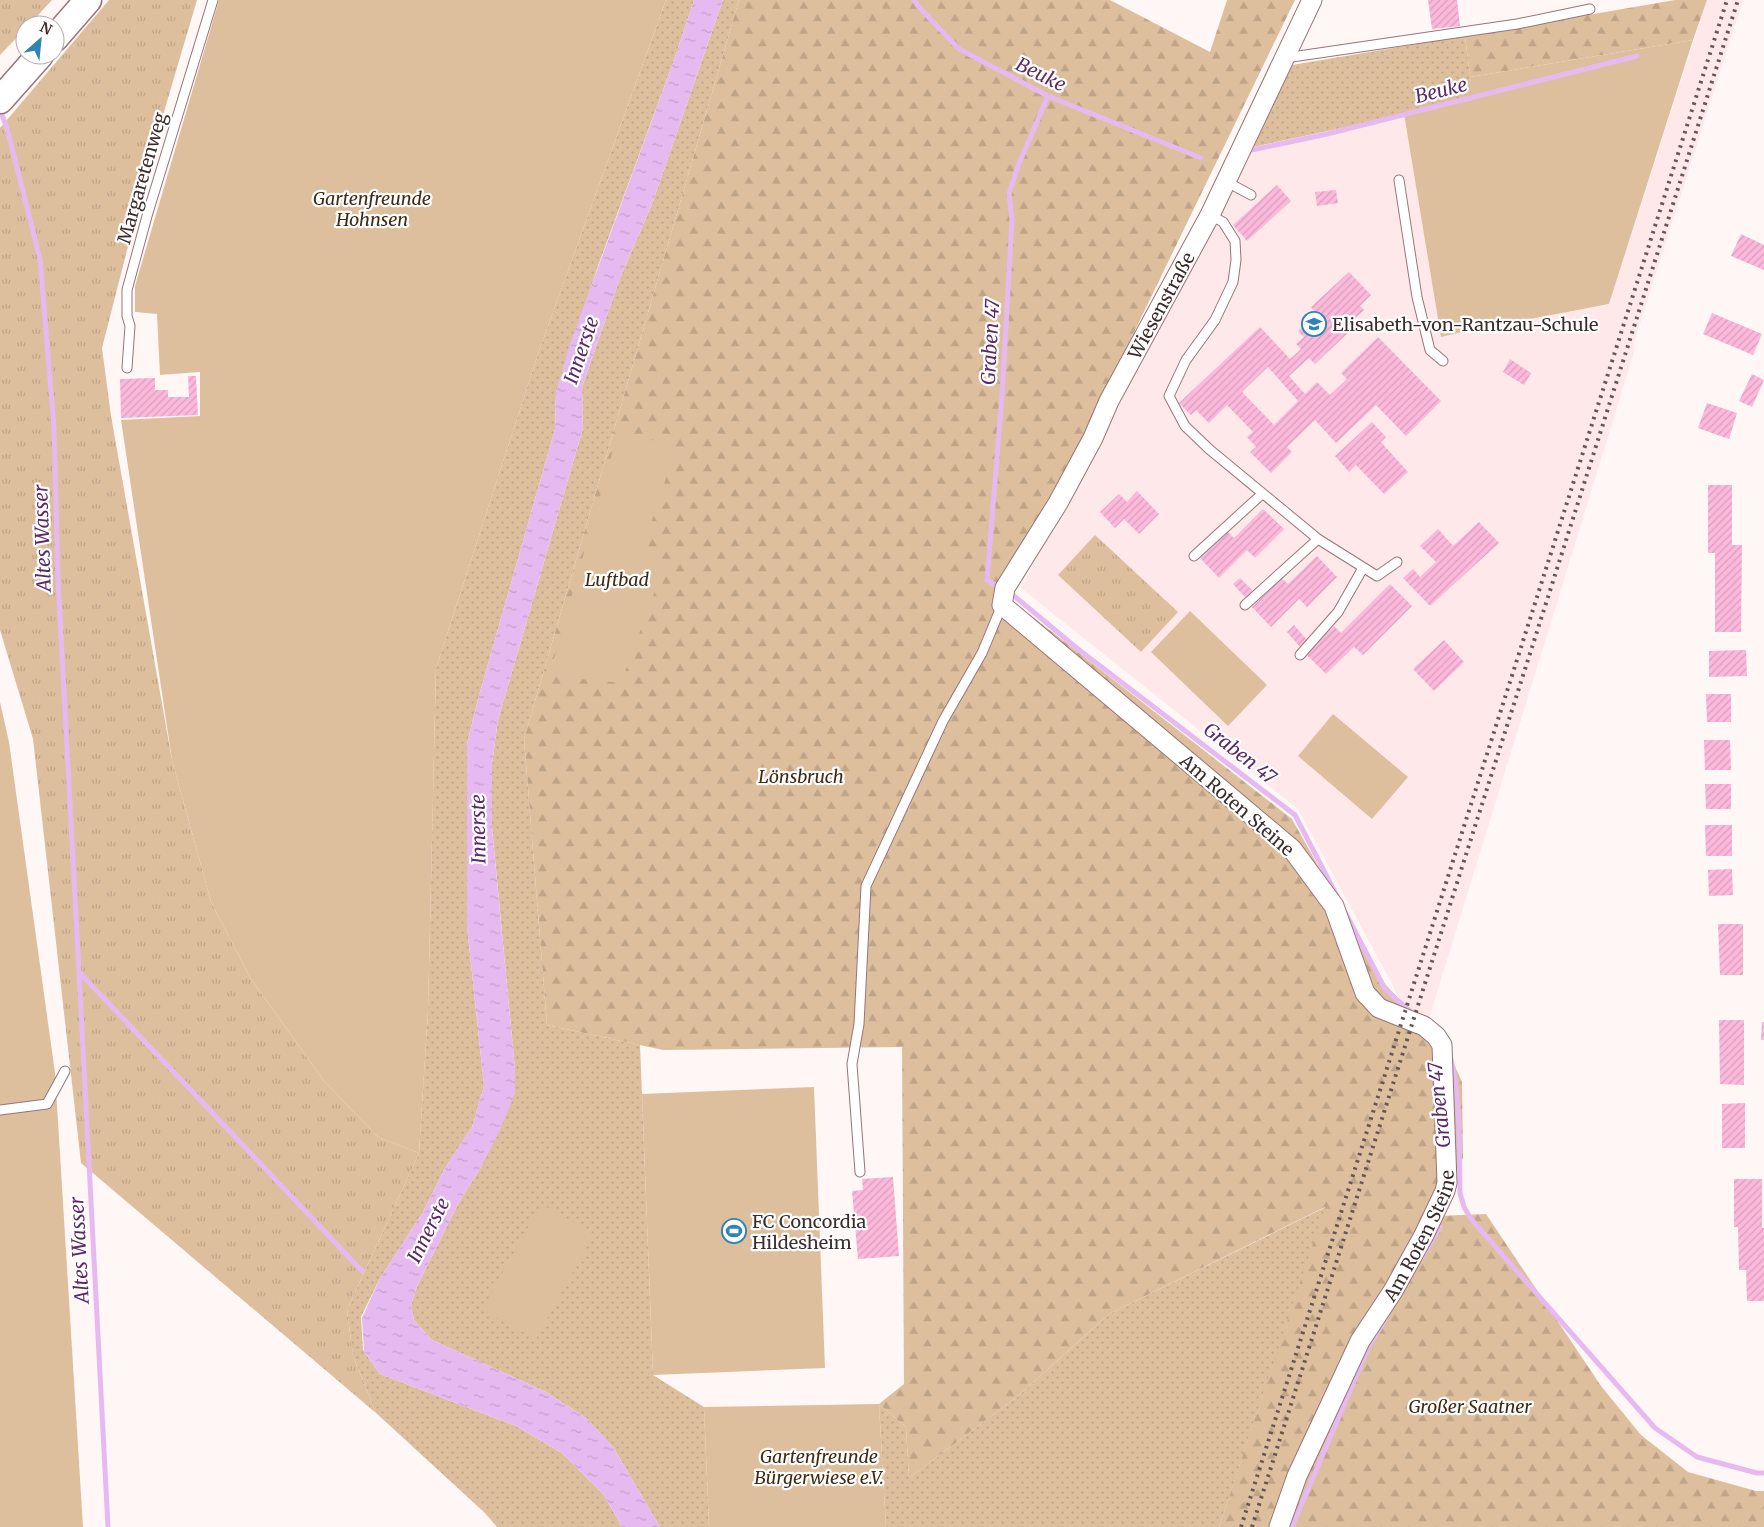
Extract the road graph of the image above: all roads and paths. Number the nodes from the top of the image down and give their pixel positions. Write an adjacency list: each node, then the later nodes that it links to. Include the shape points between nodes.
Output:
1 (88, 0): 5 (main road)
2 (212, 0): 14 (lane, Margaretenweg, via 127,290 130,326)
3 (1312, 0): 6 (street, Wiesenstraße)
4 (1590, 9): 6 (lane, via 1517,24)
5 (65, 26)
6 (1285, 58): 10 (street, Wiesenstraße)
7 (31, 65): 8 (main road)
8 (5, 94)
9 (1399, 180): 13 (lane, via 1419,306 1430,350)
10 (1227, 182): 11 (lane); 12 (street, Wiesenstraße)
11 (1251, 195)
12 (1210, 215): 15 (lane, via 1223,222 1235,241 1232,282 1215,320 1186,360 1169,396 1185,426); 20 (street, Wiesenstraße, via 1109,401 1058,503 1005,588)
13 (1443, 361)
14 (127, 368)
15 (1262, 494): 16 (lane); 17 (lane)
16 (1318, 539): 19 (lane); 21 (lane)
17 (1194, 556)
18 (1397, 562): 19 (lane, via 1377,576)
19 (1364, 568): 22 (lane, via 1338,612)
20 (1002, 605): 25 (lane, via 982,653 943,721 866,886 858,1024 852,1064); 26 (street, Am Roten Steine, via 1292,849 1334,906 1366,993 1379,1008 1424,1026 1442,1045 1445,1191 1393,1291 1360,1341 1297,1476)
21 (1245, 605)
22 (1300, 655)
23 (65, 1071): 24 (lane, via 47,1104)
24 (0, 1110)
25 (860, 1172)
26 (1279, 1527)

